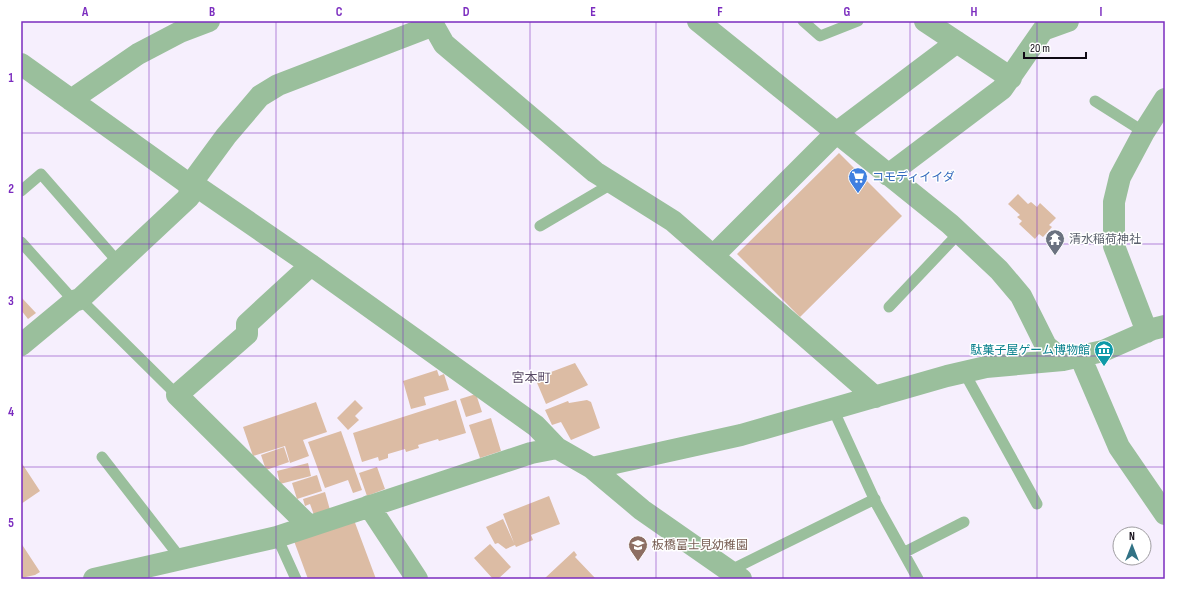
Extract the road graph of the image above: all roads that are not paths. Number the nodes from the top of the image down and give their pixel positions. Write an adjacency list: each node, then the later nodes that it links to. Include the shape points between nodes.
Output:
1 (209, 21): 12 (street, via 180,32 138,54)
2 (698, 21): 15 (street)
3 (803, 21): 4 (lane, via 820,36)
4 (858, 21)
5 (925, 21): 8 (street)
6 (1068, 21): 10 (street, via 1043,30)
7 (432, 23): 17 (street, via 444,44 562,146 595,172); 18 (street, via 278,85 260,96)
8 (957, 42): 10 (street); 15 (street)
9 (21, 64): 12 (street)
10 (1010, 78): 16 (street, via 1002,89)
11 (1165, 99): 14 (street)
12 (71, 100): 18 (street)
13 (1095, 101): 14 (lane)
14 (1144, 132): 28 (street, via 1120,177 1114,202 1114,246)
15 (836, 133): 16 (street); 23 (street)
16 (888, 175): 21 (street)
17 (614, 183): 20 (lane); 23 (street, via 673,221)
18 (190, 185): 24 (street, via 189,197); 25 (street, via 199,188)
19 (21, 191): 24 (lane, via 41,174)
20 (540, 226)
21 (959, 233): 27 (lane); 30 (street, via 999,270 1021,296 1046,346)
22 (21, 242): 26 (lane)
23 (713, 256): 33 (street)
24 (118, 262): 26 (street)
25 (311, 265): 32 (street, via 247,324 247,334); 35 (street, via 536,426)
26 (77, 300): 29 (street); 32 (lane)
27 (889, 307)
28 (1156, 329): 30 (street, via 1103,351)
29 (21, 345)
30 (1071, 358): 31 (street, via 986,367); 41 (street, via 1119,447)
31 (964, 372): 33 (street); 39 (lane)
32 (177, 395): 43 (street)
33 (875, 397): 34 (street)
34 (834, 409): 37 (street, via 741,435); 38 (lane)
35 (557, 448): 37 (street); 40 (street, via 531,453)
36 (102, 458): 46 (lane)
37 (592, 468): 48 (street, via 642,510)
38 (875, 499): 45 (lane); 48 (lane)
39 (1037, 504)
40 (369, 506): 43 (street); 51 (street)
41 (1165, 514)
42 (964, 522): 45 (lane)
43 (309, 526): 44 (street)
44 (277, 537): 46 (street); 50 (lane)
45 (905, 552): 52 (lane)
46 (182, 560): 47 (street)
47 (161, 572): 49 (street)
48 (735, 575)
49 (94, 579)
50 (296, 579)
51 (417, 579)
52 (918, 579)

